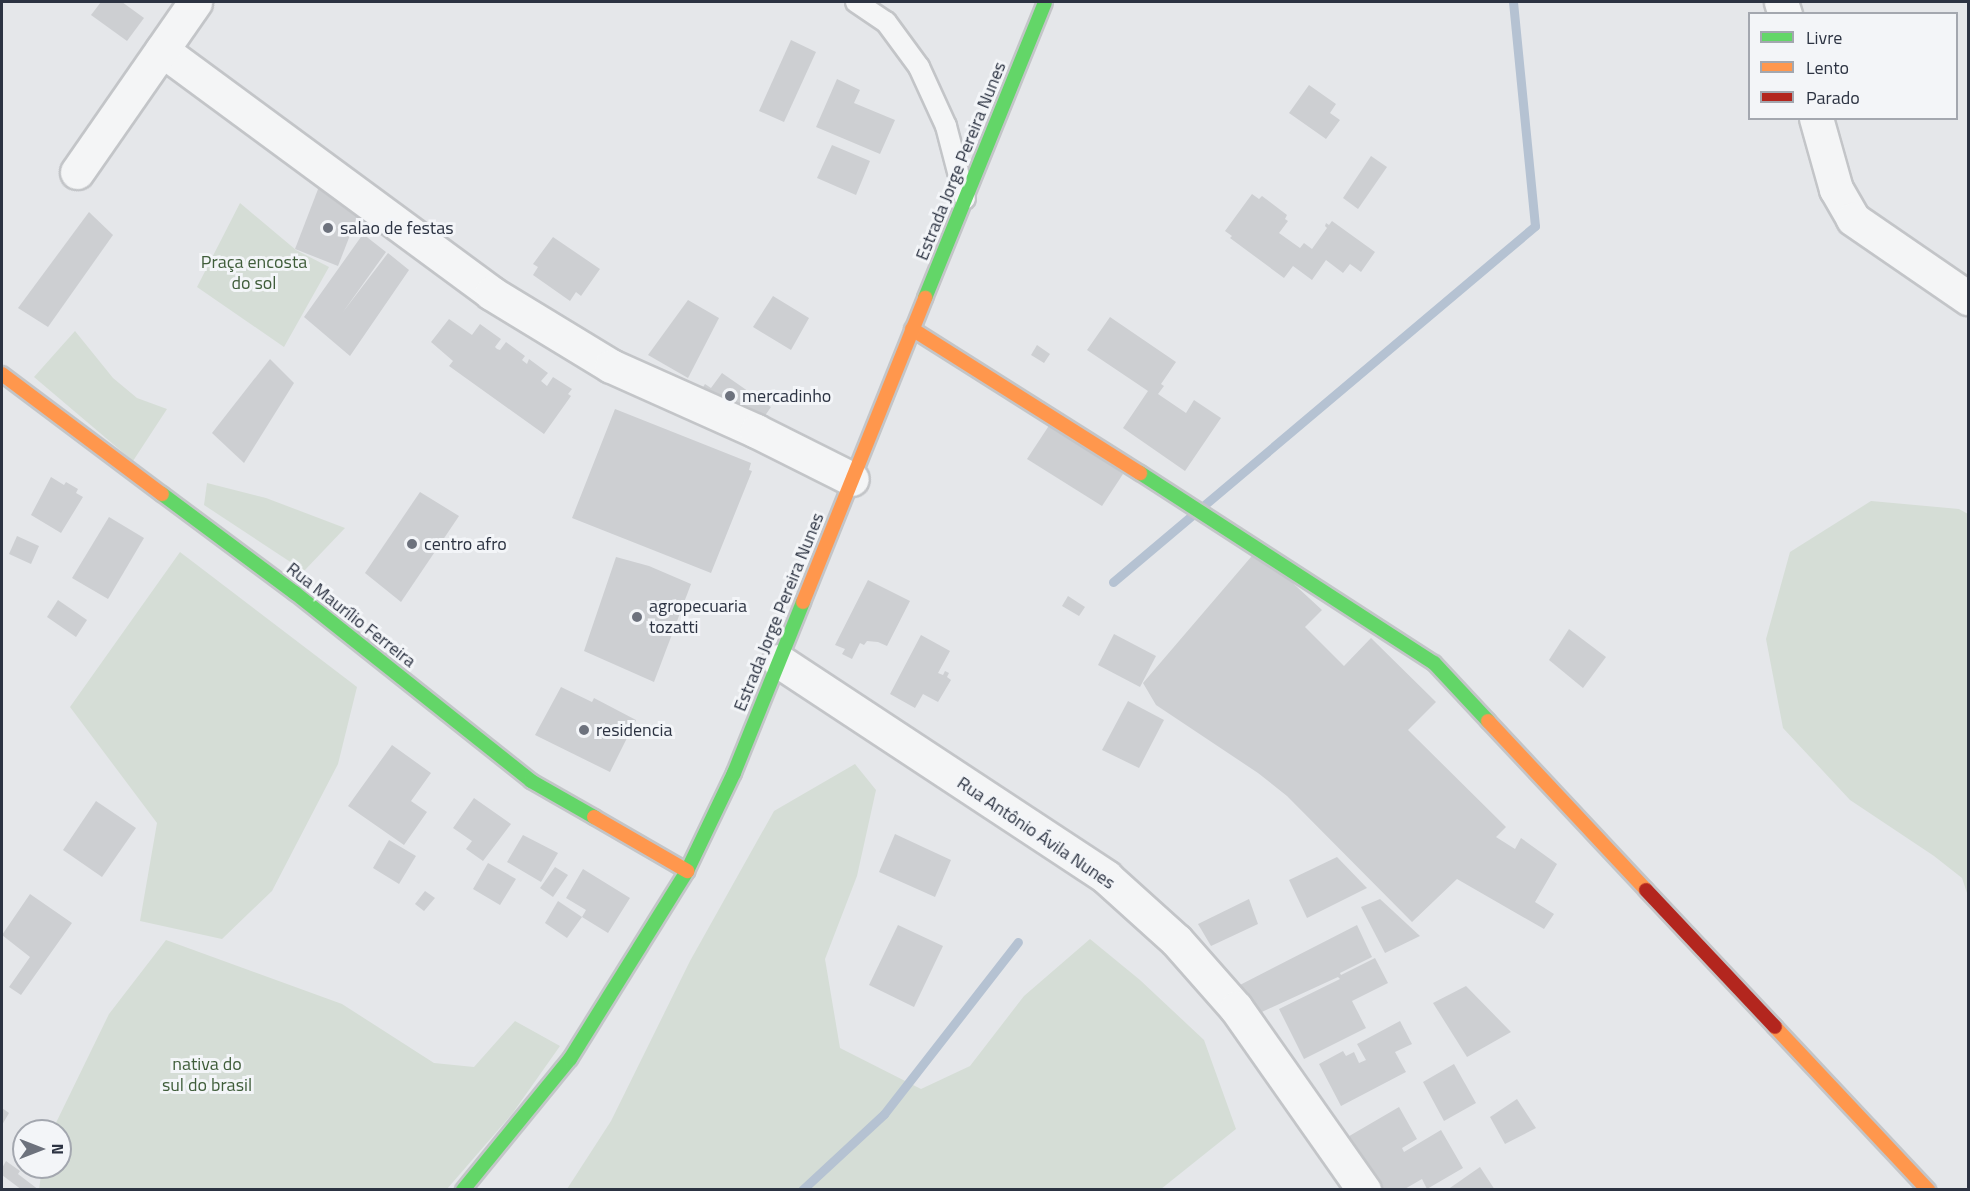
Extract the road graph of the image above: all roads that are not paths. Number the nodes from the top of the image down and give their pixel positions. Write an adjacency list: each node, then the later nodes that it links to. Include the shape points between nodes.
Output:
1 (195, 2): 4 (street)
2 (856, 2): 7 (lane, via 886,22 919,67 946,126)
3 (1045, 2): 7 (street, Estrada Jorge Pereira Nunes)
4 (162, 50): 6 (street); 11 (street, via 491,293 611,366)
5 (1817, 120): 8 (street, via 1836,189 1853,219)
6 (77, 172)
7 (965, 199): 9 (street, Estrada Jorge Pereira Nunes)
8 (1968, 297)
9 (912, 329): 11 (street, Estrada Jorge Pereira Nunes); 16 (street, via 1434,663)
10 (2, 374): 13 (street, Rua Maurílio Ferreira, via 295,593 531,782)
11 (852, 478): 12 (street, Estrada Jorge Pereira Nunes)
12 (779, 661): 13 (street, Estrada Jorge Pereira Nunes, via 735,774); 15 (street, Rua Antônio Ávila Nunes, via 1106,877 1176,940 1236,1008)
13 (687, 871): 14 (street, Estrada Jorge Pereira Nunes, via 570,1059)
14 (463, 1190)
15 (1364, 1190)
16 (1928, 1190)

